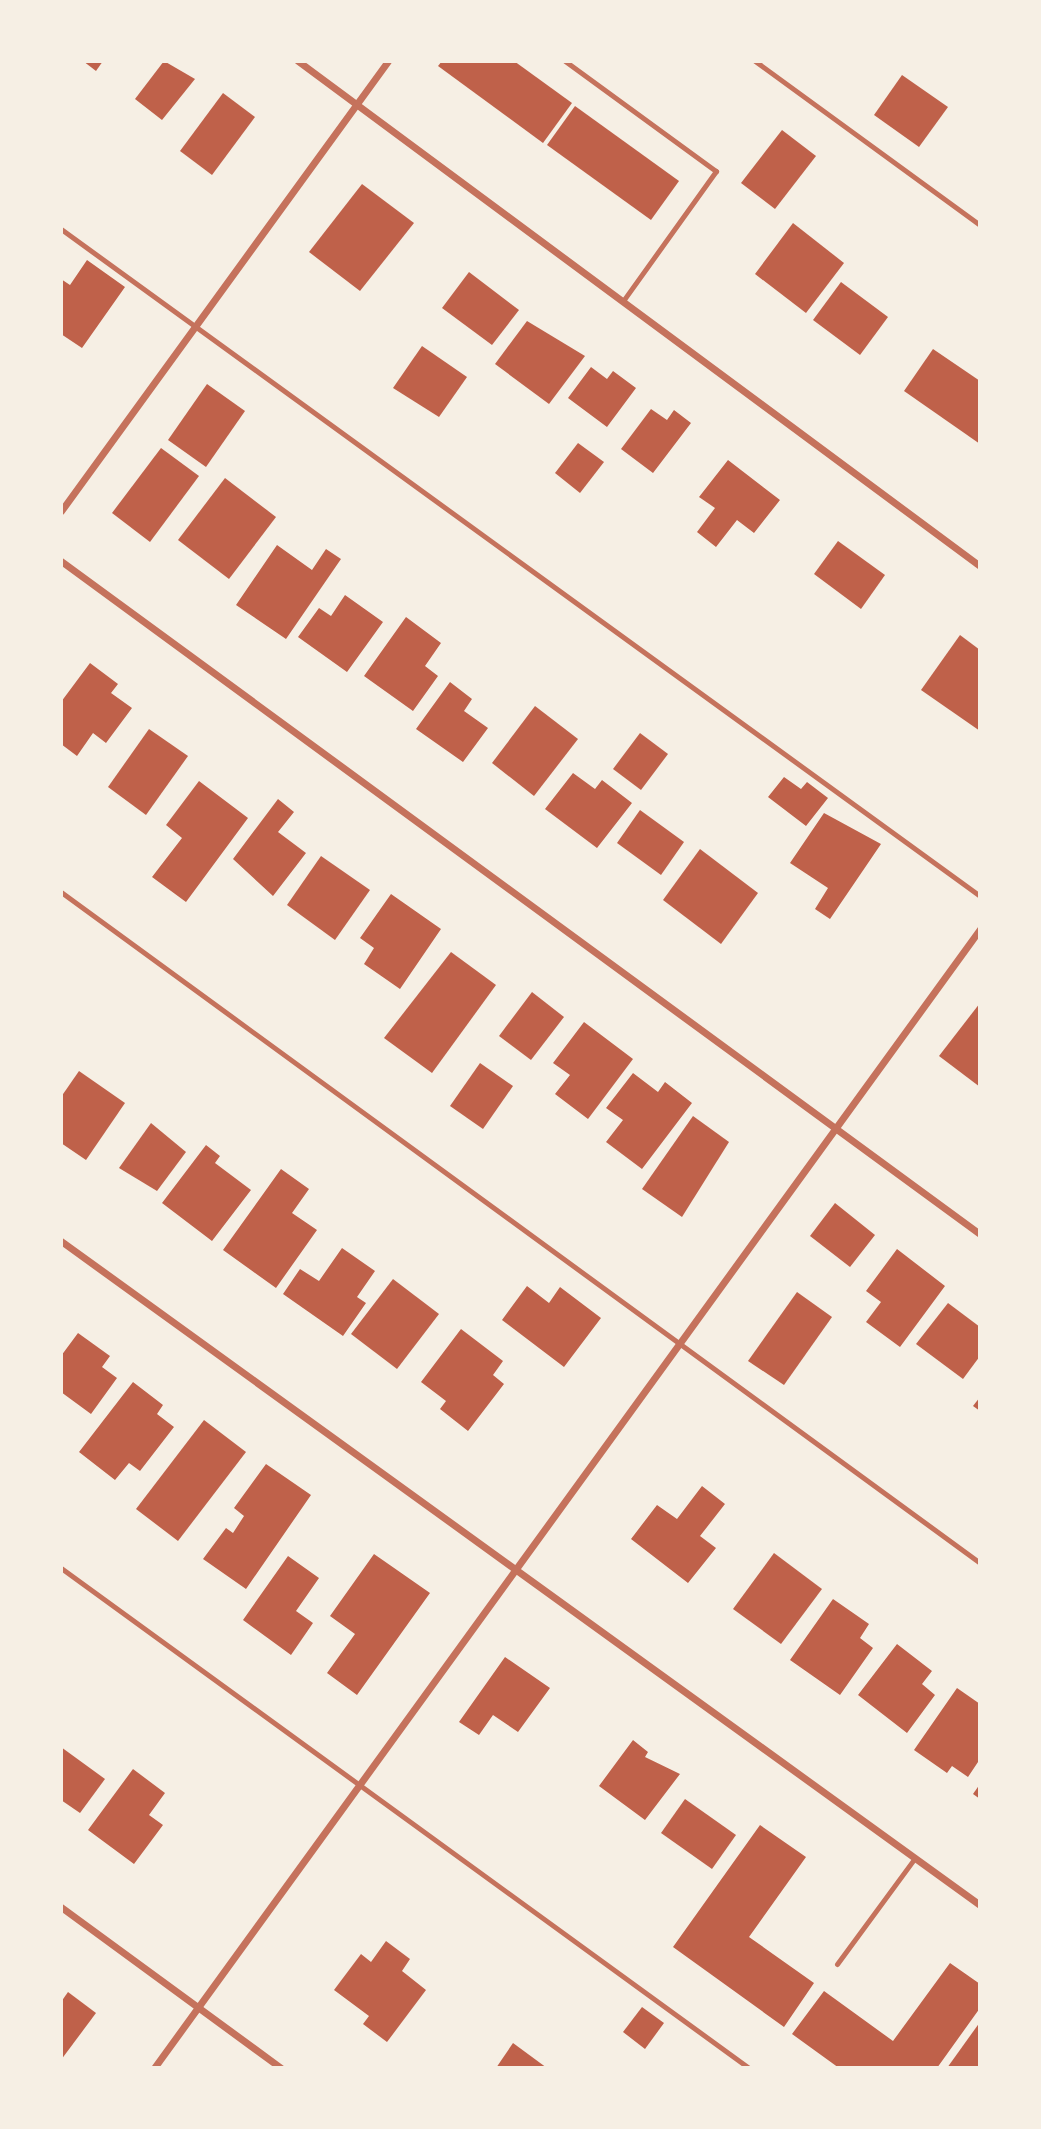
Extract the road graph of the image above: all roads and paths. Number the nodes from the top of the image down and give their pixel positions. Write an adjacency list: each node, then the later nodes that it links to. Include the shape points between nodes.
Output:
1 (298, 61): 5 (street)
2 (388, 61): 5 (street)
3 (565, 61): 8 (lane, via 716,172)
4 (755, 61): 6 (lane)
5 (356, 104): 8 (street); 9 (street)
6 (980, 225)
7 (61, 229): 9 (lane)
8 (622, 301): 12 (street)
9 (197, 327): 10 (street); 14 (lane)
10 (61, 511)
11 (61, 561): 16 (street)
12 (980, 566)
13 (61, 892): 19 (lane)
14 (980, 895)
15 (980, 929): 16 (street)
16 (835, 1128): 17 (street); 19 (street)
17 (980, 1234)
18 (61, 1241): 22 (street)
19 (679, 1343): 20 (lane); 22 (street)
20 (980, 1563)
21 (61, 1568): 23 (lane)
22 (515, 1569): 23 (street); 24 (street)
23 (359, 1785): 28 (street); 31 (lane)
24 (915, 1858): 25 (street); 27 (lane)
25 (980, 1905)
26 (61, 1907): 28 (street)
27 (837, 1964)
28 (198, 2007): 29 (street); 30 (street)
29 (153, 2068)
30 (281, 2068)
31 (749, 2068)

